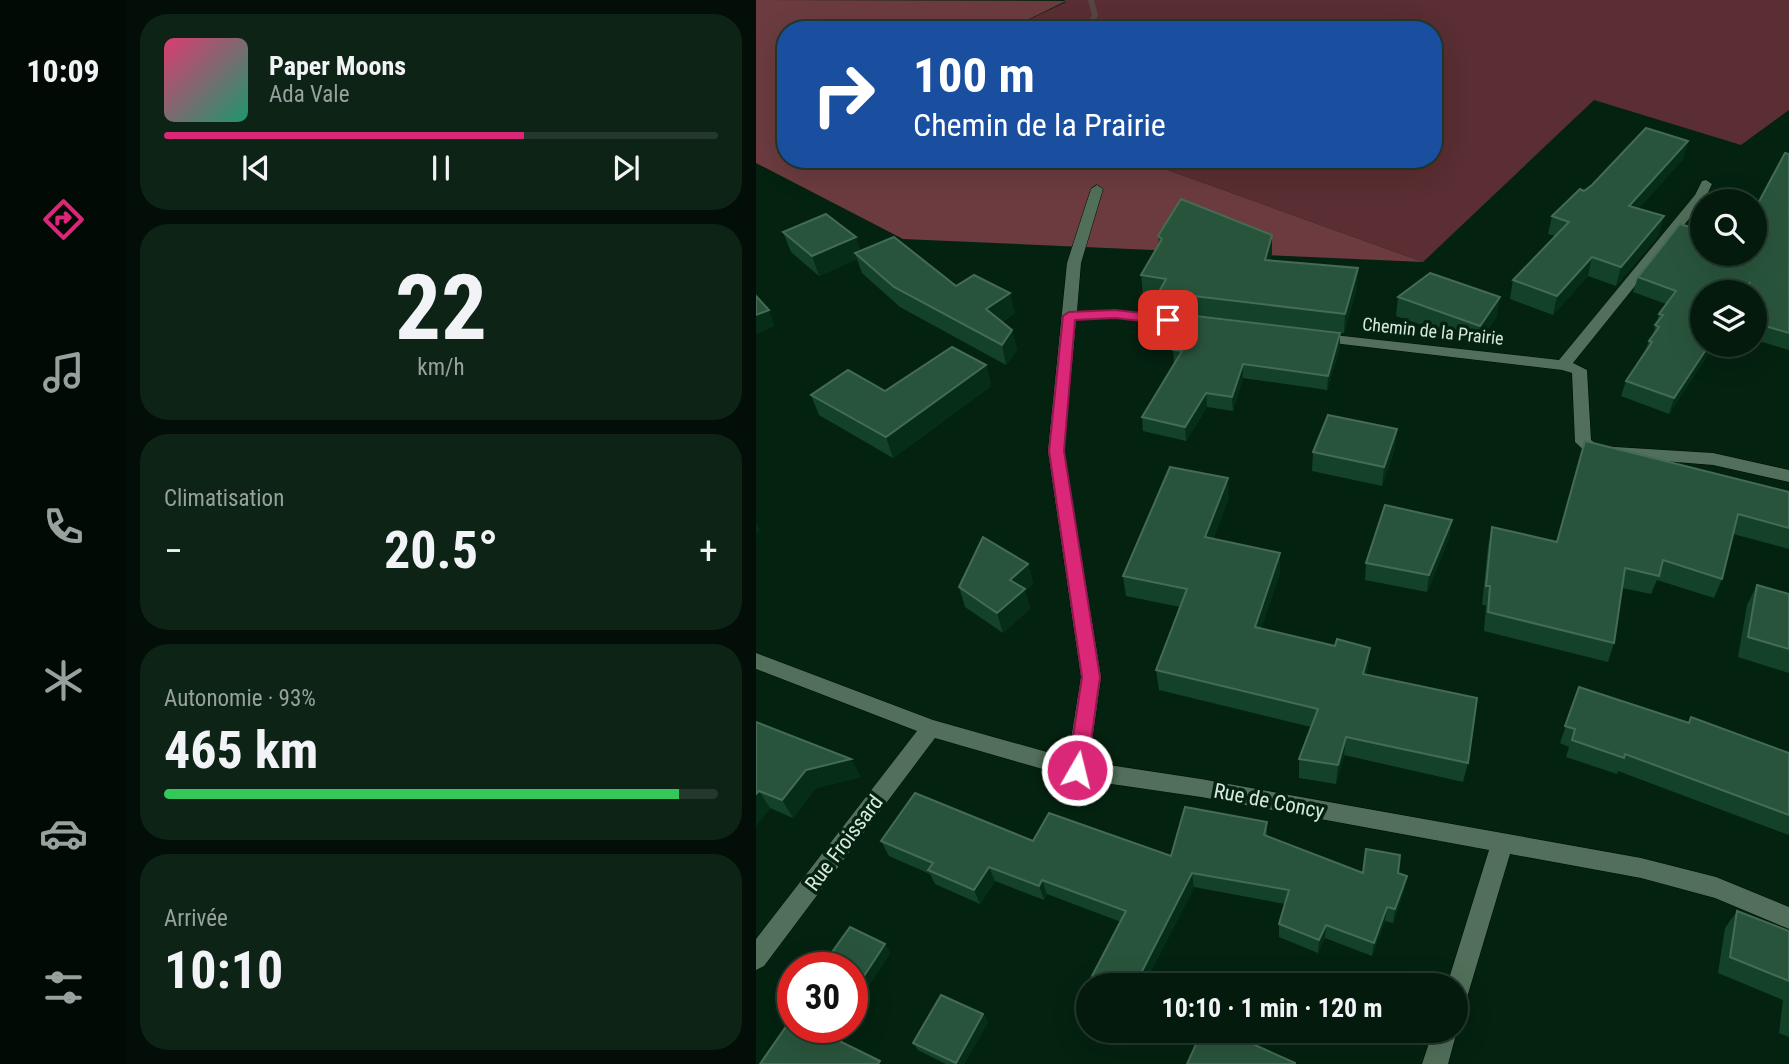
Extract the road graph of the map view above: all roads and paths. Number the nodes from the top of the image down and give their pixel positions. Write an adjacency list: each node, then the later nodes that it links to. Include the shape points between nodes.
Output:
1 (1706, 184): 6 (street, via 1702,196)
2 (1097, 189): 3 (street, via 1074,263)
3 (1069, 316): 4 (street, via 1115,314); 10 (street, via 1056,451 1091,677)
4 (1224, 326)
5 (1305, 335): 6 (street, Chemin de la Prairie)
6 (1563, 365): 7 (street, via 1579,370 1583,442 1595,451 1713,459)
7 (1789, 476)
8 (756, 661): 9 (street, Rue de Concy)
9 (931, 728): 10 (street, Rue de Concy); 13 (street, Rue Froissard)
10 (1077, 770): 11 (street, Rue de Concy, via 1201,788)
11 (1502, 844): 12 (street, Rue de Concy, via 1641,868 1716,888); 14 (street)
12 (1789, 918)
13 (756, 958)
14 (1462, 973)
15 (1441, 1043): 16 (street)
16 (1435, 1064)

